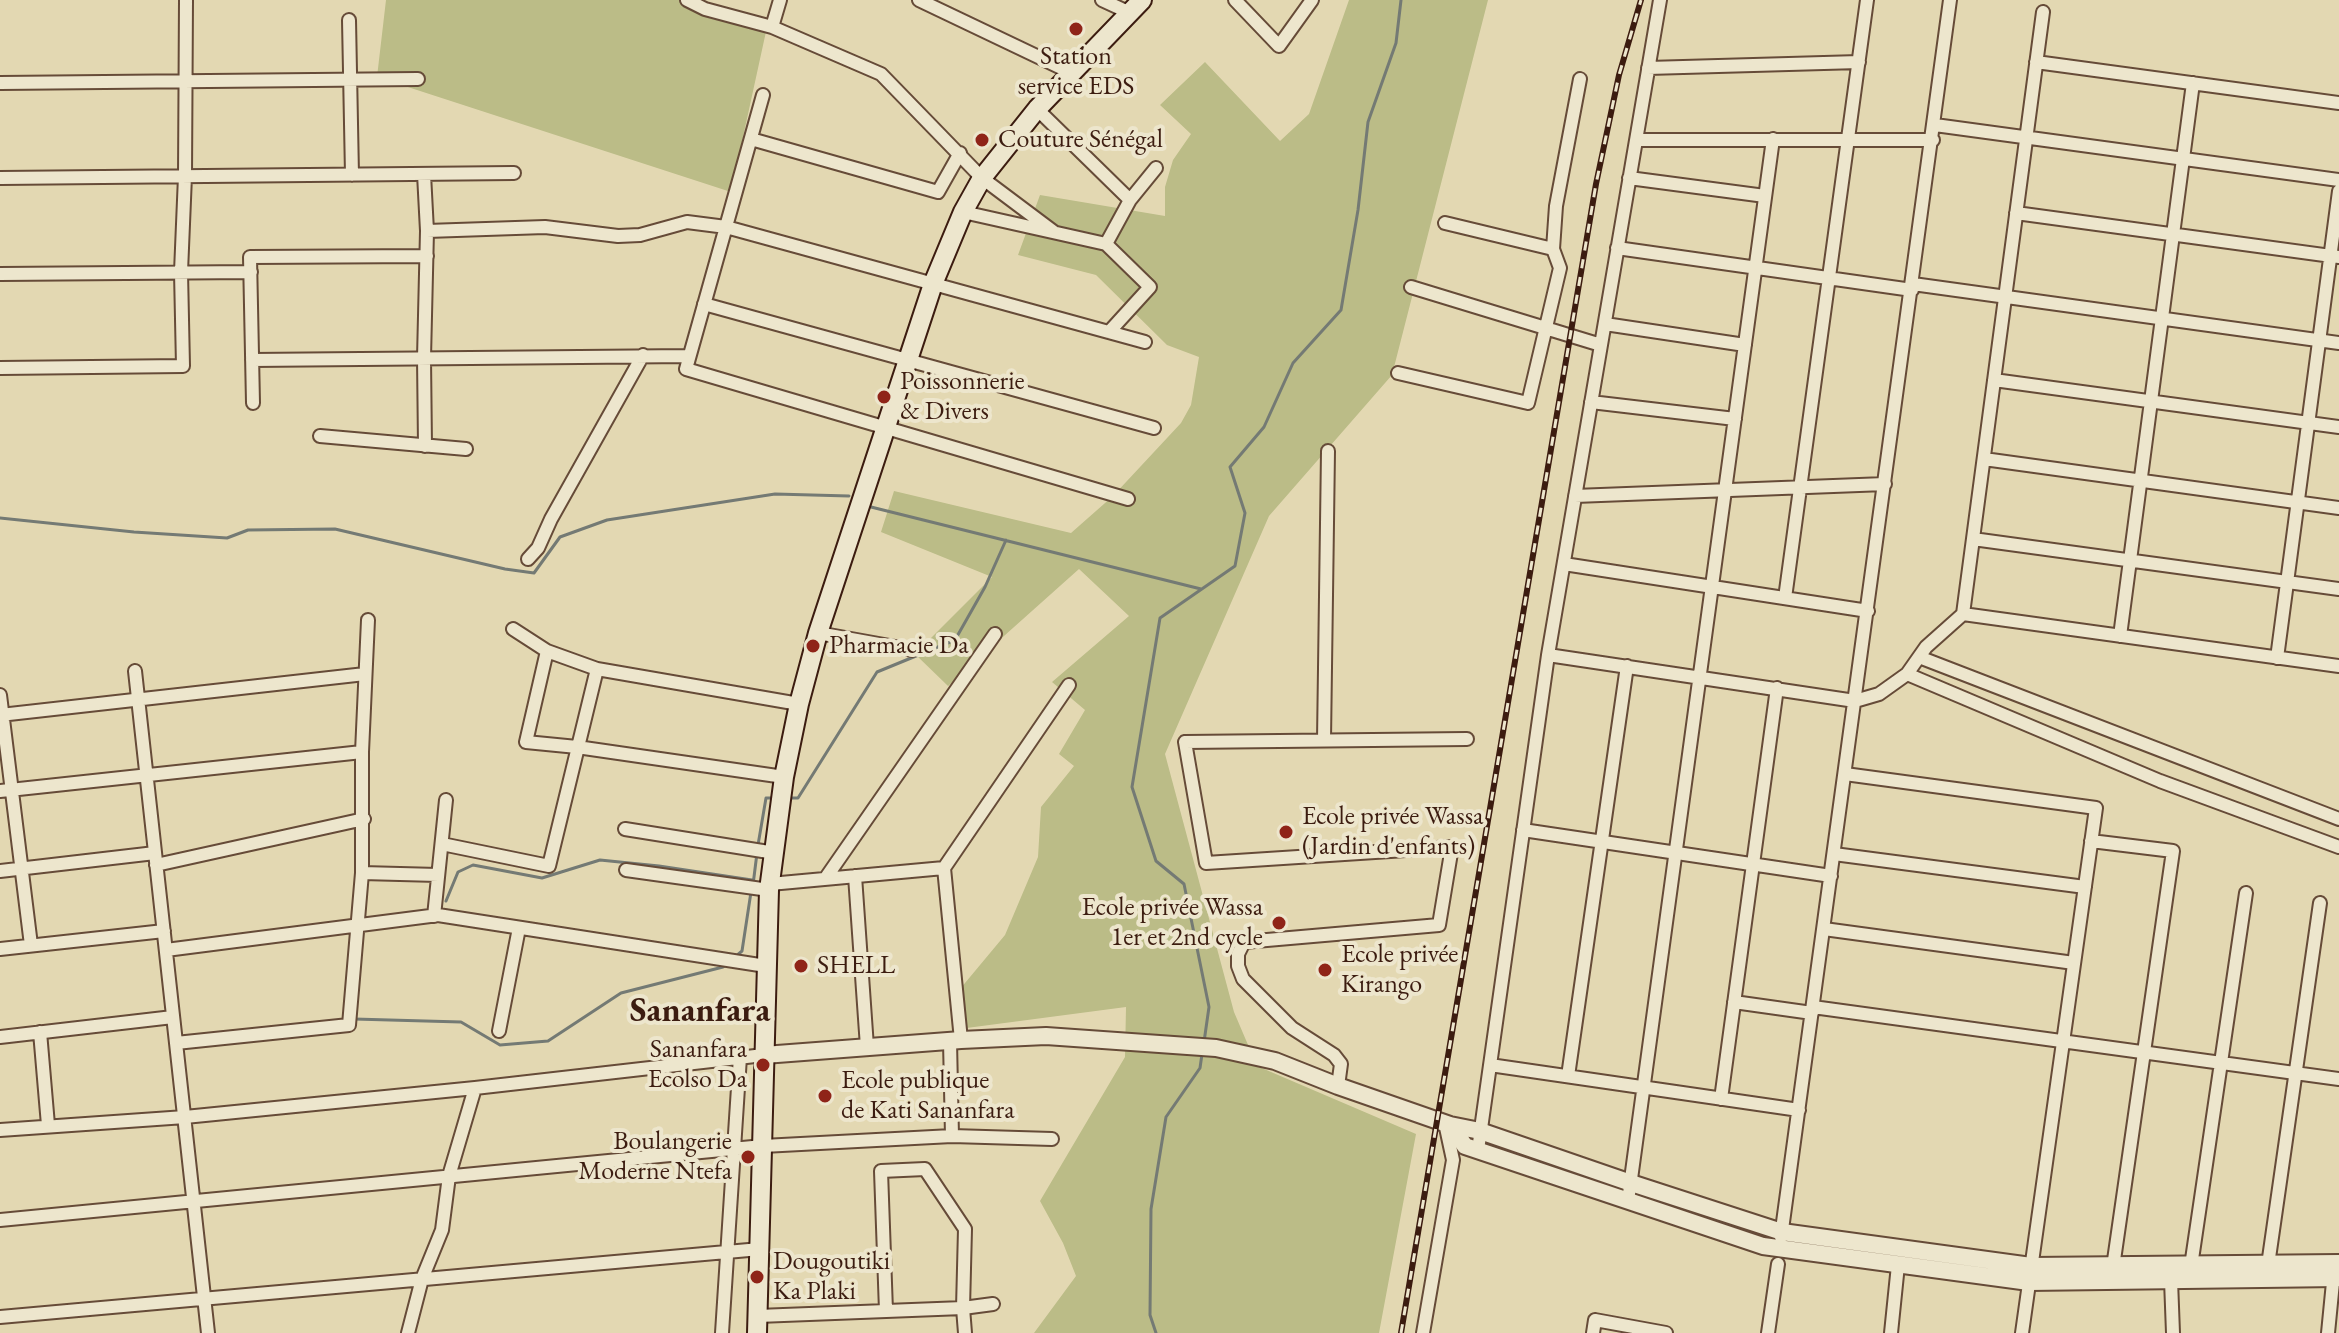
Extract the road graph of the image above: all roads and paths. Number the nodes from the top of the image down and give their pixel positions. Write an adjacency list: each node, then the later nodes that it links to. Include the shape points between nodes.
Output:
1 (186, 0): 22 (street)
2 (687, 0): 14 (street)
3 (780, 0): 14 (street)
4 (919, 0): 18 (street)
5 (1102, 0): 11 (street)
6 (1235, 0): 7 (street, via 1279,46)
7 (1312, 0)
8 (1660, 0): 17 (street)
9 (1867, 0): 15 (street)
10 (1950, 0): 28 (street)
11 (1135, 6): 18 (main road)
12 (2043, 12): 16 (street)
13 (349, 20): 21 (street)
14 (772, 27): 35 (street, via 881,74)
15 (1859, 62): 17 (street); 32 (street)
16 (2036, 62): 24 (street); 29 (street)
17 (1648, 68): 33 (street)
18 (1070, 72): 27 (main road)
19 (418, 79): 21 (street)
20 (1580, 79): 58 (street)
21 (350, 80): 22 (street); 40 (street)
22 (186, 81): 23 (street); 41 (street)
23 (0, 83)
24 (2193, 83): 26 (street); 36 (street)
25 (763, 95): 30 (street)
26 (2339, 103)
27 (1037, 109): 43 (main road); 48 (street)
28 (1935, 125): 29 (street); 34 (street)
29 (2026, 137): 36 (street); 50 (street)
30 (751, 139): 35 (street, via 938,192); 52 (street)
31 (1773, 139): 32 (street); 33 (street); 47 (street)
32 (1848, 139): 34 (street); 65 (street)
33 (1636, 140): 44 (street)
34 (1933, 140): 68 (street)
35 (960, 153): 43 (street)
36 (2183, 159): 45 (street); 55 (street)
37 (1156, 168): 48 (street)
38 (514, 173): 39 (street)
39 (424, 174): 40 (street); 53 (street)
40 (352, 175): 41 (street)
41 (185, 176): 42 (street); 62 (street)
42 (0, 178)
43 (982, 178): 49 (main road); 54 (street)
44 (1629, 178): 47 (street); 57 (street)
45 (2339, 180)
46 (2339, 191): 60 (street)
47 (1765, 196): 61 (street)
48 (1130, 200): 56 (street)
49 (963, 212): 54 (street); 66 (main road)
50 (2016, 213): 55 (street); 69 (street)
51 (1445, 223): 58 (street)
52 (726, 227): 53 (street, via 687,222 618,236 545,227); 66 (street); 70 (street)
53 (427, 231): 59 (street)
54 (1054, 232): 56 (street)
55 (2173, 234): 60 (street); 71 (street)
56 (1106, 244): 74 (street, via 1150,287)
57 (1617, 248): 61 (street); 72 (street)
58 (1553, 249): 73 (street, via 1560,268)
59 (427, 256): 63 (street, via 250,257); 82 (street)
60 (2335, 256): 75 (street)
61 (1755, 267): 65 (street); 79 (street)
62 (181, 272): 63 (street); 64 (street); 85 (street, via 183,366)
63 (251, 272): 83 (street)
64 (0, 274)
65 (1829, 279): 68 (street); 103 (street)
66 (933, 284): 74 (street); 84 (main road)
67 (1411, 287): 73 (street)
68 (1912, 287): 69 (street); 102 (street)
69 (2005, 297): 71 (street); 87 (street)
70 (704, 304): 81 (street); 84 (street)
71 (2162, 318): 75 (street); 88 (street)
72 (1605, 324): 78 (street); 79 (street)
73 (1546, 328): 78 (street); 86 (street, via 1528,403)
74 (1109, 332): 76 (street)
75 (2319, 340): 77 (street); 92 (street)
76 (1145, 342)
77 (2339, 343)
78 (1601, 345): 89 (street)
79 (1745, 345): 91 (street)
80 (643, 355): 81 (street); 82 (street); 110 (street)
81 (689, 356): 94 (street, via 686,369)
82 (424, 358): 83 (street); 97 (street)
83 (252, 360): 90 (street)
84 (907, 360): 94 (main road); 95 (street)
85 (0, 368)
86 (1398, 373)
87 (1994, 380): 88 (street); 100 (street)
88 (2151, 401): 92 (street); 101 (street)
89 (1591, 402): 91 (street); 105 (street)
90 (253, 403)
91 (1735, 419): 104 (street)
92 (2308, 423): 93 (street); 107 (street)
93 (2339, 427)
94 (885, 428): 106 (street); 121 (main road)
95 (1154, 428)
96 (320, 436): 97 (street)
97 (425, 446): 98 (street)
98 (466, 449)
99 (1328, 451): 144 (street)
100 (1984, 459): 101 (street); 109 (street)
101 (2141, 480): 107 (street); 111 (street)
102 (1885, 484): 103 (street); 117 (street)
103 (1800, 487): 104 (street); 116 (street)
104 (1725, 490): 105 (street); 114 (street)
105 (1575, 496): 112 (street)
106 (1128, 499)
107 (2298, 502): 108 (street); 113 (street)
108 (2339, 508)
109 (1973, 539): 111 (street); 118 (street)
110 (528, 559)
111 (2130, 560): 113 (street); 123 (street)
112 (1564, 564): 114 (street); 126 (street)
113 (2287, 582): 115 (street); 128 (street)
114 (1712, 588): 116 (street); 135 (street)
115 (2339, 589)
116 (1785, 598): 117 (street)
117 (1868, 611): 140 (street)
118 (1963, 614): 123 (street); 127 (street)
119 (368, 620): 133 (street)
120 (513, 629): 125 (street)
121 (818, 633): 124 (street); 141 (main road)
122 (995, 634): 173 (street)
123 (2120, 636): 128 (street)
124 (912, 650)
125 (547, 651): 131 (street); 145 (street, via 526,742)
126 (1548, 655): 129 (street); 155 (street)
127 (1919, 657): 134 (street); 153 (street)
128 (2277, 658): 130 (street)
129 (1627, 666): 135 (street); 157 (street)
130 (2339, 666)
131 (597, 669): 141 (street); 145 (street)
132 (135, 671): 139 (street)
133 (365, 674): 139 (street); 146 (street)
134 (1907, 674): 140 (street, via 1879,694); 159 (street, via 2160,781)
135 (1700, 676): 137 (street); 161 (street)
136 (1069, 685): 166 (street)
137 (1777, 688): 140 (street); 164 (street)
138 (0, 695): 142 (street)
139 (138, 700): 142 (street); 148 (street)
140 (1855, 701): 147 (street)
141 (799, 704): 149 (main road)
142 (1, 715): 150 (street)
143 (1467, 739): 144 (street)
144 (1324, 740): 206 (street, via 1185,742 1206,863 1452,847 1439,925 1244,942 1238,954 1243,979 1292,1028 1341,1064)
145 (577, 747): 149 (street); 158 (street, via 549,866)
146 (362, 752): 148 (street); 152 (street)
147 (1845, 774): 156 (street, via 2096,808); 162 (street)
148 (146, 775): 150 (street); 163 (street)
149 (784, 777): 160 (main road)
150 (6, 790): 165 (street)
151 (446, 800): 158 (street)
152 (364, 819): 163 (street); 169 (street)
153 (2339, 819)
154 (625, 829): 160 (street)
155 (1523, 830): 157 (street); 202 (street)
156 (2091, 841): 175 (street); 198 (street, via 2173,851)
157 (1602, 842): 161 (street); 204 (street)
158 (442, 844): 170 (street)
159 (2339, 847)
160 (775, 853): 174 (main road)
161 (1676, 853): 164 (street); 207 (street)
162 (1834, 854): 172 (street); 175 (street)
163 (156, 859): 165 (street); 182 (street)
164 (1753, 865): 172 (street); 188 (street)
165 (21, 868): 168 (street); 183 (street)
166 (944, 868): 171 (street); 194 (street)
167 (626, 870): 174 (street)
168 (0, 871)
169 (362, 873): 170 (street); 179 (street)
170 (438, 875): 178 (street)
171 (855, 876): 173 (street); 197 (street)
172 (1831, 876): 181 (street)
173 (825, 879): 174 (street)
174 (770, 887): 187 (main road)
175 (2085, 887): 186 (street)
176 (2246, 893): 201 (street)
177 (2320, 903): 203 (street)
178 (434, 916): 179 (street); 180 (street)
179 (356, 926): 185 (street); 196 (street, via 349,1025)
180 (519, 928): 187 (street); 191 (street)
181 (1824, 929): 186 (street); 189 (street)
182 (164, 931): 183 (street); 185 (street)
183 (31, 945): 184 (street)
184 (0, 949)
185 (166, 950): 190 (street)
186 (2074, 963): 195 (street)
187 (766, 966): 199 (main road)
188 (1734, 1002): 189 (street); 209 (street)
189 (1813, 1010): 195 (street); 210 (street)
190 (173, 1017): 192 (street); 196 (street)
191 (499, 1031)
192 (40, 1032): 193 (street); 213 (street)
193 (0, 1037)
194 (955, 1041): 197 (street); 206 (street, via 1046,1036 1216,1048 1275,1061); 216 (street)
195 (2063, 1041): 198 (street); 233 (street)
196 (176, 1043): 211 (street)
197 (867, 1047): 199 (street)
198 (2144, 1052): 201 (street); 232 (street)
199 (764, 1055): 200 (street); 218 (main road)
200 (740, 1057): 208 (street); 219 (street)
201 (2221, 1062): 203 (street); 234 (street)
202 (1490, 1065): 204 (street); 215 (street)
203 (2296, 1073): 205 (street); 230 (street)
204 (1568, 1076): 207 (street)
205 (2339, 1079)
206 (1338, 1086): 212 (street)
207 (1644, 1087): 209 (street); 222 (street)
208 (475, 1088): 211 (street); 221 (street)
209 (1721, 1099): 210 (street)
210 (1799, 1110): 226 (street)
211 (185, 1117): 213 (street); 223 (street)
212 (1448, 1124): 215 (street); 220 (street, via 1465,1146); 246 (street, via 1453,1160)
213 (48, 1125): 214 (street)
214 (0, 1130)
215 (1480, 1131): 220 (street); 222 (street)
216 (952, 1136): 217 (street); 218 (street)
217 (1052, 1139)
218 (763, 1146): 219 (street); 227 (main road)
219 (734, 1149): 221 (street); 228 (street)
220 (1478, 1150): 224 (street)
221 (449, 1176): 223 (street); 235 (street, via 442,1230)
222 (1631, 1183): 224 (street); 226 (street)
223 (194, 1201): 225 (street); 236 (street)
224 (1628, 1201): 226 (street)
225 (0, 1220)
226 (1780, 1248): 229 (street); 233 (street); 249 (street)
227 (760, 1249): 228 (street); 241 (main road)
228 (727, 1252): 235 (street); 244 (street)
229 (1898, 1265): 233 (street); 250 (street)
230 (2267, 1271): 231 (street); 234 (street)
231 (2336, 1271): 253 (street)
232 (2112, 1273): 233 (street); 234 (street); 234 (street)
233 (2030, 1274): 251 (street)
234 (2184, 1275): 252 (street)
235 (422, 1279): 236 (street); 243 (street)
236 (204, 1299): 240 (street); 242 (street)
237 (993, 1304): 238 (street)
238 (963, 1308): 239 (street); 239 (street, via 965,1229 925,1169 881,1171); 245 (street)
239 (886, 1311): 241 (street)
240 (0, 1317)
241 (758, 1324)
242 (208, 1333)
243 (408, 1333)
244 (722, 1333)
245 (965, 1333)
246 (1423, 1333)
247 (1593, 1333): 248 (street, via 1595,1320)
248 (1666, 1333)
249 (1768, 1333)
250 (1891, 1333)
251 (2022, 1333)
252 (2173, 1333)
253 (2328, 1333)

